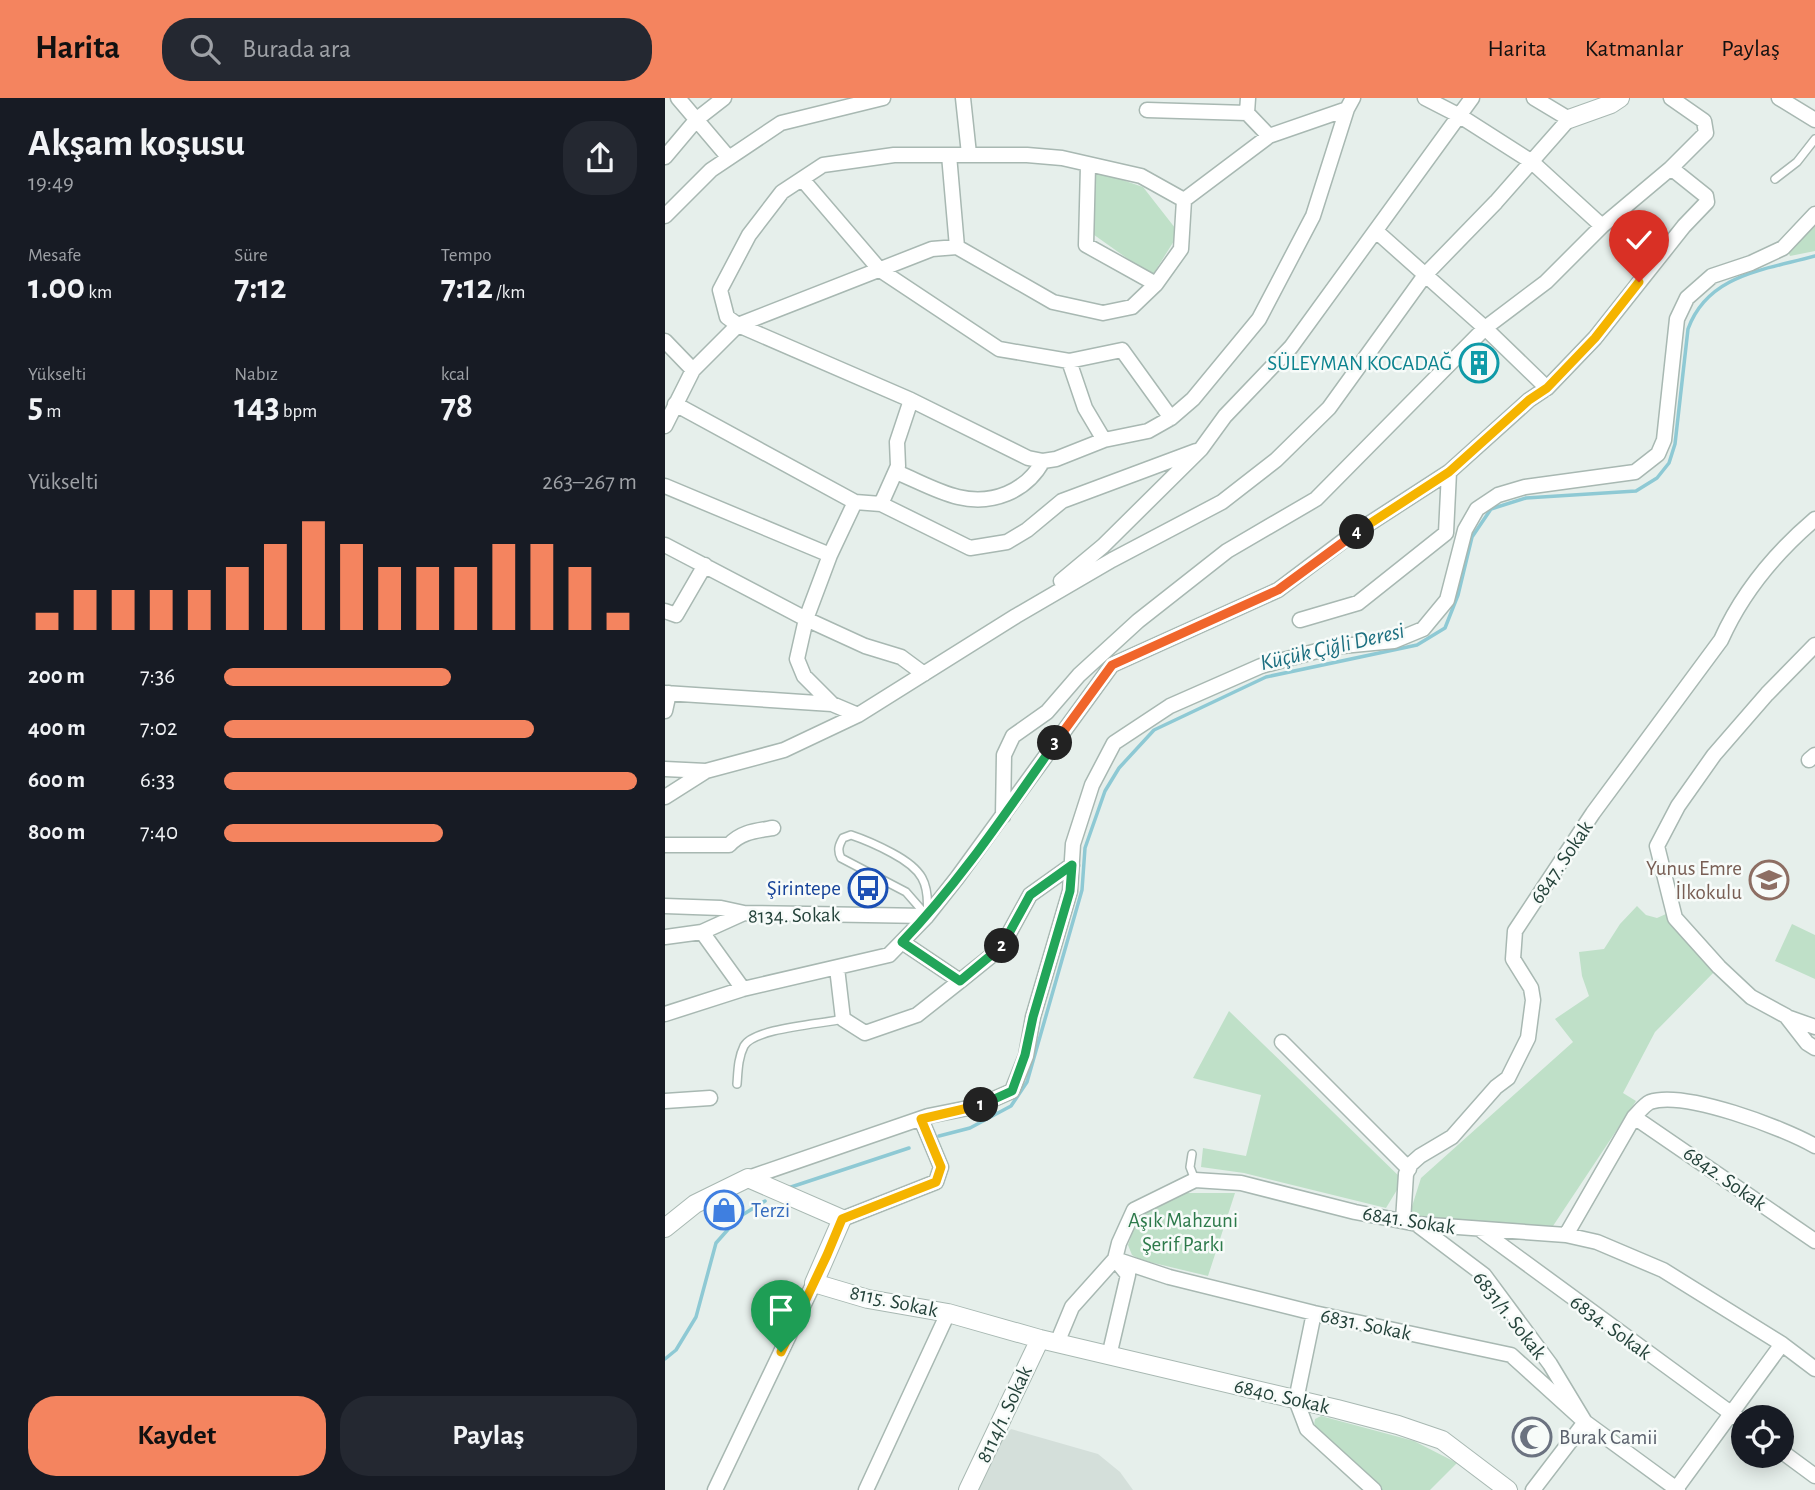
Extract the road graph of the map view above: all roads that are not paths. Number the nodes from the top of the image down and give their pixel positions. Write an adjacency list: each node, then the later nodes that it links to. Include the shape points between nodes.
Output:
1 (678, 98): 19 (street)
2 (724, 98): 19 (street)
3 (883, 98): 13 (street)
4 (963, 98): 24 (street)
5 (1248, 98): 17 (street)
6 (1425, 98): 18 (street)
7 (1472, 98): 18 (street)
8 (1534, 98): 20 (street)
9 (1583, 98): 20 (street)
10 (1620, 98): 20 (street)
11 (1671, 98): 14 (street)
12 (1779, 98): 21 (street)
13 (864, 101): 27 (street, via 782,123)
14 (1688, 102): 30 (street, via 1704,121 1706,133)
15 (1350, 104): 22 (street); 50 (street, via 1313,216 1259,319 1193,400)
16 (1147, 110): 17 (street)
17 (1247, 113): 22 (street)
18 (1460, 116): 28 (street); 37 (street)
19 (697, 119): 26 (street); 27 (street)
20 (1569, 120): 28 (street)
21 (1815, 120)
22 (1269, 136): 33 (street)
23 (1815, 139): 32 (lane, via 1797,162)
24 (969, 154): 25 (street); 29 (street, via 1027,155)
25 (949, 155): 31 (street, via 894,155 823,165); 38 (street)
26 (665, 157)
27 (729, 158): 35 (street)
28 (1532, 162): 36 (street); 40 (street)
29 (1088, 166): 33 (street, via 1141,176); 41 (street, via 1086,244)
30 (1671, 168): 36 (street); 47 (street, via 1707,202 1595,338)
31 (802, 179): 39 (street); 42 (street, via 782,192 749,235 720,290 727,317)
32 (1775, 179)
33 (1184, 200): 41 (street, via 1181,249)
34 (1815, 214): 80 (street, via 1783,248 1711,276 1687,298 1677,319 1664,440 1658,454 1635,472 1525,487 1498,495 1476,509 1465,530 1447,600 1423,629 1394,640 1332,647 1261,666 1170,706 1114,743 1091,785 1073,844)
35 (665, 215)
36 (1602, 226): 43 (street, via 1546,282)
37 (1376, 232): 40 (street); 53 (street, via 1291,347 1225,416)
38 (957, 247): 39 (street, via 932,249); 41 (street, via 1053,302 1104,313 1132,307)
39 (880, 270): 42 (street); 45 (street, via 999,349)
40 (1425, 275): 43 (street); 65 (street, via 1329,408 1276,460 1222,502)
41 (1156, 284)
42 (737, 325): 46 (street); 48 (street)
43 (1485, 328): 47 (street); 77 (street, via 1316,499 1227,551 1138,621 1079,675 1047,712 1013,736 1004,755)
44 (665, 341): 46 (street)
45 (1069, 361): 50 (street, via 1122,350); 52 (street, via 1085,408)
46 (693, 369): 49 (street)
47 (1547, 388): 56 (street)
48 (911, 400): 54 (street, via 1028,458); 55 (street, via 897,442)
49 (675, 404): 51 (street); 58 (street)
50 (1171, 418): 52 (street, via 1148,431)
51 (666, 420)
52 (1104, 440): 54 (street)
53 (1201, 449): 59 (street, via 1062,501 1007,542 984,547 970,548); 65 (street, via 1103,546)
54 (1043, 461): 55 (street, via 1025,485 997,497 976,499 957,497)
55 (896, 472): 59 (street)
56 (1449, 472): 67 (street, via 1446,533 1358,603); 77 (street, via 1347,538 1278,590 1112,665)
57 (665, 486): 62 (street)
58 (855, 502): 59 (street); 62 (street)
59 (881, 504)
60 (1815, 519): 103 (street, 6847. Sokak, via 1765,569 1734,612 1721,640 1593,813 1515,931 1513,959 1533,1000 1528,1038 1508,1078 1453,1137 1420,1156)
61 (665, 545): 63 (street)
62 (830, 555): 66 (street)
63 (705, 565): 64 (street, via 676,615); 66 (street)
64 (665, 611)
65 (1016, 615): 69 (street)
66 (806, 619): 69 (street, via 901,657); 71 (street, via 797,660 804,676)
67 (1300, 620)
68 (1815, 645): 91 (street, via 1714,755 1657,846 1675,918 1751,997)
69 (924, 674): 73 (street)
70 (667, 693): 71 (street); 72 (street)
71 (832, 704): 73 (street)
72 (665, 711)
73 (858, 715): 75 (street, via 784,750)
74 (665, 769): 75 (street)
75 (706, 771): 76 (street)
76 (665, 797)
77 (1003, 816): 83 (street)
78 (772, 828): 79 (street, via 749,832 729,845)
79 (665, 845)
80 (1072, 865): 88 (street, via 1030,895 1001,948); 100 (street, via 1070,891 1012,1091 978,1106)
81 (665, 906): 82 (street)
82 (744, 913): 83 (street, 8134. Sokak); 84 (street, 8134. Sokak)
83 (927, 916): 83 (lane, via 929,900 918,869 868,841 851,835 843,838 841,858 906,892); 86 (street)
84 (702, 932): 85 (street, 8134. Sokak); 89 (street)
85 (665, 937)
86 (902, 942): 87 (street, via 889,955); 88 (street)
87 (837, 968): 89 (street); 92 (street)
88 (960, 981): 92 (street, via 918,1015 865,1033)
89 (743, 989): 90 (street)
90 (665, 1014)
91 (1786, 1016): 93 (street); 95 (street)
92 (843, 1020): 96 (lane, via 753,1037 739,1059)
93 (1815, 1027)
94 (1282, 1042): 103 (street)
95 (1815, 1048)
96 (737, 1084)
97 (710, 1098): 98 (street)
98 (665, 1101)
99 (1634, 1117): 101 (street, via 1651,1102 1678,1100 1786,1130); 110 (street); 111 (street, 6842. Sokak)
100 (921, 1119): 104 (street); 106 (street, via 941,1167 936,1182)
101 (1815, 1146)
102 (1192, 1154): 105 (lane)
103 (1409, 1169): 107 (street)
104 (748, 1178): 106 (street); 108 (street, via 695,1204)
105 (1195, 1180): 107 (street, 6841. Sokak, via 1241,1183); 112 (street, 6841. Sokak, via 1134,1210)
106 (842, 1219): 113 (street)
107 (1410, 1223): 109 (street, 6841. Sokak); 123 (street, 6831/1. Sokak, via 1484,1275)
108 (665, 1228)
109 (1481, 1230): 110 (street, 6841. Sokak); 122 (street, 6834. Sokak)
110 (1566, 1236): 117 (street, 6841. Sokak, via 1597,1242 1663,1270)
111 (1815, 1241)
112 (1115, 1259): 115 (street, 6831. Sokak); 116 (street); 118 (street, via 1128,1275)
113 (814, 1283): 114 (street, 8115. Sokak, via 868,1299); 128 (street)
114 (948, 1313): 116 (street, 8115. Sokak); 129 (street)
115 (1314, 1313): 120 (street); 123 (street, 6831. Sokak, via 1511,1355)
116 (1049, 1341): 118 (street, 6840. Sokak); 130 (street, 8114/1. Sokak)
117 (1783, 1344): 119 (street, 6841. Sokak); 121 (street)
118 (1109, 1356): 120 (street, 6840. Sokak)
119 (1815, 1369)
120 (1296, 1399): 131 (street, via 1307,1429); 132 (street, 6840. Sokak, via 1442,1440)
121 (1745, 1405)
122 (1731, 1414)
123 (1585, 1422): 127 (street, 6831. Sokak); 133 (street)
124 (1731, 1425): 127 (street)
125 (1794, 1461): 126 (street)
126 (1815, 1476)
127 (1677, 1489)
128 (715, 1490)
129 (866, 1490)
130 (968, 1490)
131 (1374, 1490)
132 (1508, 1490)
133 (1533, 1490)

